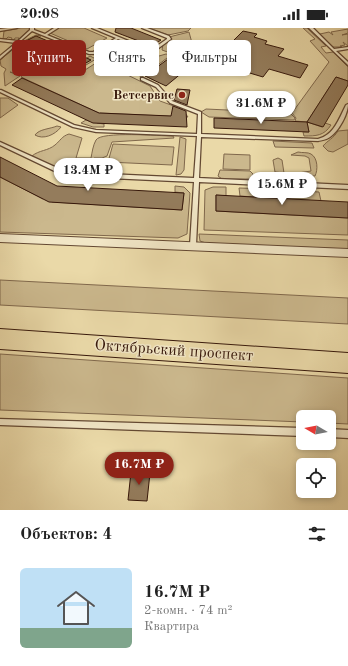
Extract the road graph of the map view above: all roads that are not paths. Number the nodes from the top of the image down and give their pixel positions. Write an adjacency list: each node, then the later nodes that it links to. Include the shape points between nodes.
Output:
1 (14, 28): 7 (lane)
2 (56, 28): 8 (lane)
3 (94, 28): 9 (lane)
4 (144, 28): 9 (lane, via 169,39 155,49 148,50)
5 (311, 28): 15 (lane)
6 (32, 29): 8 (lane); 11 (lane)
7 (0, 30)
8 (44, 35): 9 (lane, via 89,53)
9 (118, 38)
10 (0, 40): 12 (lane)
11 (21, 40)
12 (12, 41)
13 (12, 48): 16 (lane)
14 (348, 48): 15 (lane)
15 (334, 50): 17 (lane)
16 (0, 58)
17 (348, 64)
18 (142, 79): 21 (lane, via 157,86 171,102 200,113)
19 (0, 91): 21 (lane, via 83,129)
20 (348, 105): 21 (lane, via 333,135 326,139)
21 (199, 135): 23 (lane)
22 (0, 143): 23 (lane, via 65,174)
23 (196, 180): 24 (lane); 26 (lane)
24 (348, 187)
25 (0, 238): 26 (street)
26 (193, 245): 27 (street)
27 (348, 253)
28 (0, 339): 29 (main road, Октябрьский проспект)
29 (348, 363)
30 (0, 422): 31 (lane)
31 (296, 432)
32 (336, 433): 33 (lane)
33 (348, 434)

